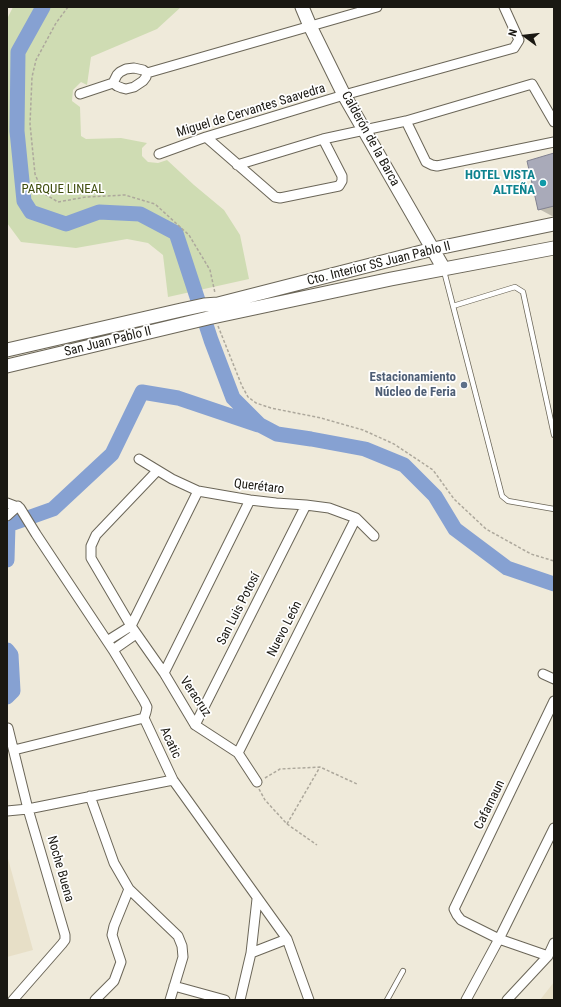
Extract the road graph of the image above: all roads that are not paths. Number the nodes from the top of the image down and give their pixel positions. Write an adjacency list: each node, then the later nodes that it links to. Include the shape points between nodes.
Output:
1 (302, 7): 4 (main road, Calderón de la Barca)
2 (377, 7): 4 (street)
3 (504, 7): 8 (street, Miguel de Cervantes Saavedra, via 519,40 514,48)
4 (310, 26): 5 (street); 8 (main road, Calderón de la Barca)
5 (147, 73): 6 (street, via 134,68 126,69 120,72); 6 (street, via 143,81 134,87 122,88)
6 (113, 82): 7 (street)
7 (80, 94)
8 (344, 95): 11 (main road, Calderón de la Barca); 12 (street, Miguel de Cervantes Saavedra)
9 (406, 121): 10 (street, via 532,84); 11 (street); 14 (street, via 426,162 437,166)
10 (554, 122)
11 (364, 130): 13 (street); 19 (main road, Calderón de la Barca)
12 (206, 138): 15 (street, Miguel de Cervantes Saavedra); 16 (street)
13 (323, 139): 16 (street); 16 (street, via 342,176 339,186 275,197)
14 (554, 142)
15 (158, 154)
16 (237, 165)
17 (554, 224): 19 (main road, Cto. Interior SS Juan Pablo II)
18 (554, 248): 20 (main road, Cto. Interior SS Juan Pablo II)
19 (433, 250): 20 (main road, Calderón de la Barca); 23 (main road, Cto. Interior SS Juan Pablo II)
20 (444, 268): 22 (lane); 23 (main road, Cto. Interior SS Juan Pablo II)
21 (204, 305): 23 (main road, Cto. Interior SS Juan Pablo II); 24 (main road, San Juan Pablo II)
22 (453, 306): 26 (lane, via 515,287 523,292); 34 (lane, via 502,496 508,501)
23 (214, 313): 25 (main road, San Juan Pablo II, via 184,323)
24 (7, 350)
25 (7, 366)
26 (554, 435)
27 (139, 459): 28 (street, Querétaro)
28 (157, 471): 29 (street, Querétaro); 38 (street, Veracruz, via 96,535 91,546 91,558)
29 (198, 491): 30 (street, Querétaro); 38 (street)
30 (250, 500): 32 (street, Querétaro); 41 (street)
31 (7, 503): 33 (street)
32 (306, 505): 36 (street, Querétaro, via 329,508); 46 (street, San Luis Potosí)
33 (19, 507): 35 (street); 39 (street, Acatic)
34 (554, 509)
35 (7, 516)
36 (356, 518): 37 (street, Querétaro); 49 (street, Nuevo León)
37 (374, 536)
38 (134, 630): 39 (street); 40 (street); 41 (street, Veracruz)
39 (107, 640): 40 (street, Acatic)
40 (113, 650): 45 (street, Acatic, via 144,701 147,708)
41 (164, 673): 46 (street, Veracruz)
42 (543, 674): 43 (street)
43 (554, 679)
44 (554, 701): 58 (street, Cafarnaun, via 454,909 461,920)
45 (144, 718): 48 (street); 50 (street, Acatic)
46 (195, 725): 49 (street, Veracruz)
47 (8, 728): 48 (street, Noche Buena)
48 (14, 750): 53 (street, Noche Buena)
49 (238, 753): 51 (street, Veracruz)
50 (173, 780): 52 (street); 57 (street, Acatic)
51 (257, 782)
52 (90, 796): 53 (street); 56 (street, via 114,863)
53 (28, 809): 54 (street); 65 (street, Noche Buena, via 65,940)
54 (7, 811)
55 (554, 828): 58 (street)
56 (129, 889): 64 (street, via 178,936 183,957); 66 (street, via 112,935 121,962 114,981)
57 (257, 899): 59 (street, Acatic); 61 (street)
58 (500, 939): 62 (street); 72 (street)
59 (287, 940): 61 (street); 70 (street, Acatic)
60 (554, 943): 62 (street)
61 (251, 953): 69 (street)
62 (548, 956): 73 (street)
63 (403, 971): 71 (lane)
64 (174, 986): 67 (street); 68 (street)
65 (13, 1000)
66 (95, 1000)
67 (170, 1000)
68 (225, 1000)
69 (240, 1000)
70 (309, 1000)
71 (387, 1000)
72 (466, 1000)
73 (508, 1000)

